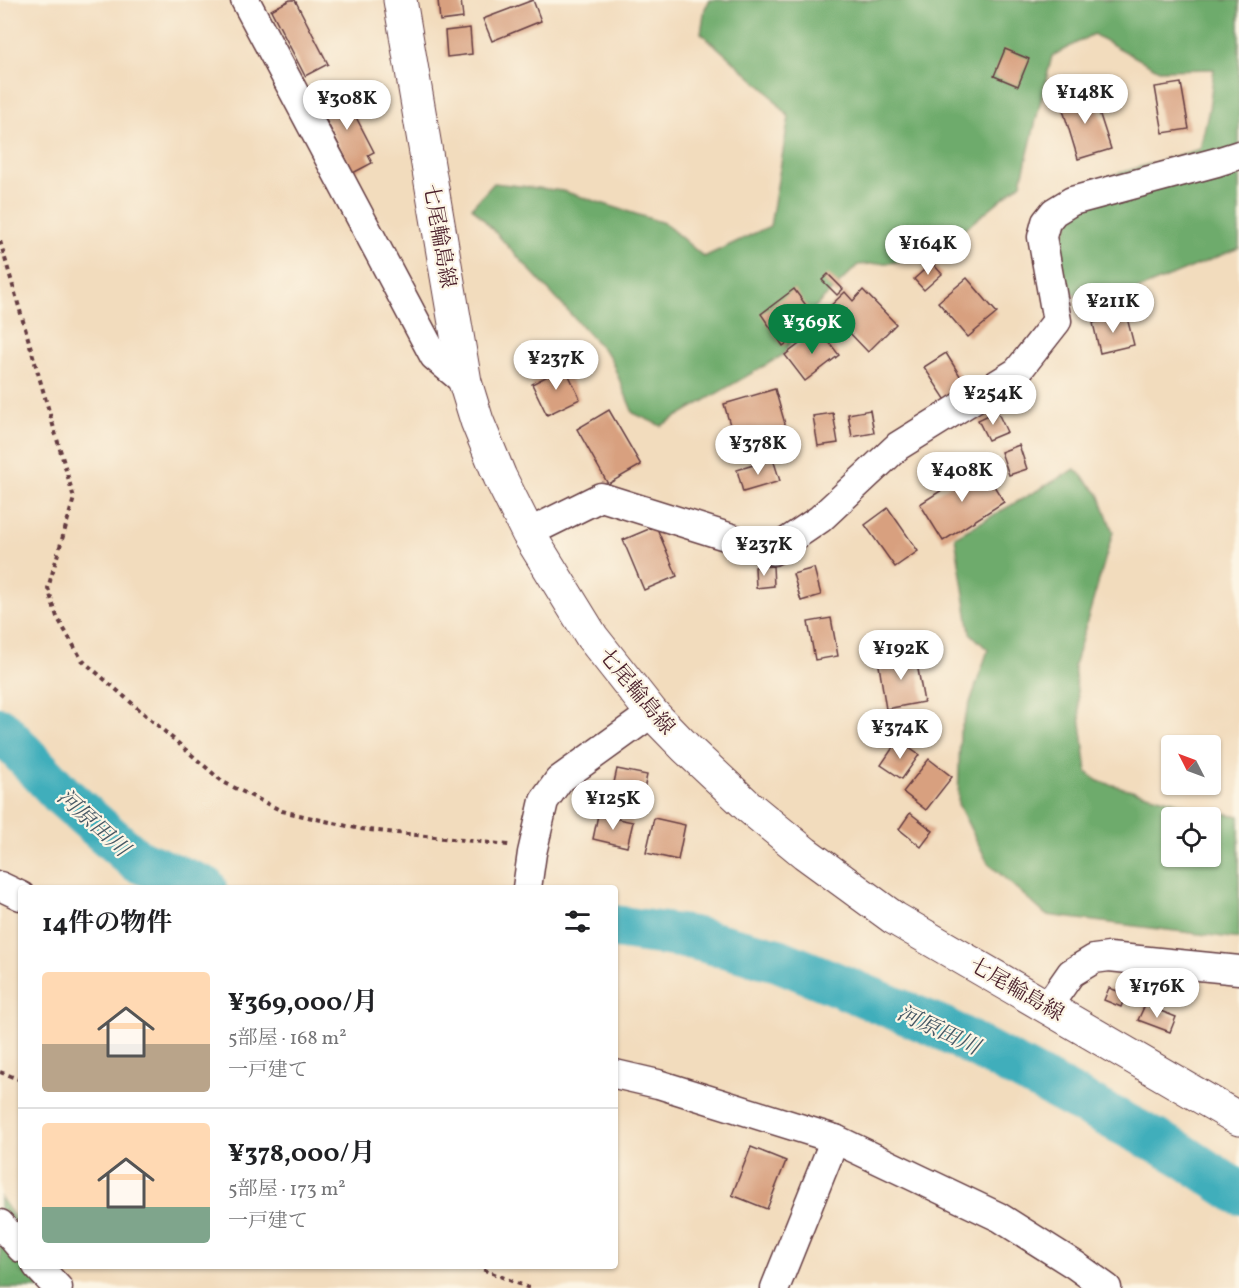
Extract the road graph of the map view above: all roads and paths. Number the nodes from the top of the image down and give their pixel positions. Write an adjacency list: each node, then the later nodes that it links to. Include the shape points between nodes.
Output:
1 (245, 0): 5 (street, via 434,356)
2 (400, 0): 5 (main road, 七尾輪島線)
3 (1239, 155): 6 (street, via 1072,201 1054,212 1042,237 1057,321 1017,372 898,446 820,519 772,551 601,497)
4 (0, 241): 8 (path, via 74,498 48,588 57,617 82,660 223,782 282,811 360,829)
5 (465, 382): 6 (main road, 七尾輪島線, via 500,477)
6 (528, 533): 7 (main road, 七尾輪島線, via 592,637)
7 (652, 713): 8 (street, via 559,780 544,801); 13 (main road, 七尾輪島線, via 749,807 805,853 894,918)
8 (532, 850): 9 (street)
9 (527, 885)
10 (0, 886): 11 (street)
11 (18, 895)
12 (1239, 970): 13 (street, via 1109,957 1094,959 1071,973)
13 (1048, 1006): 17 (main road, 七尾輪島線)
14 (0, 1071): 16 (path)
15 (618, 1075): 18 (street)
16 (18, 1079)
17 (1239, 1119)
18 (835, 1139): 25 (street); 26 (street, via 999,1217)
19 (0, 1224): 20 (street)
20 (18, 1245)
21 (40, 1269): 23 (street)
22 (482, 1269): 24 (path)
23 (58, 1288)
24 (529, 1288)
25 (775, 1288)
26 (1107, 1288)

